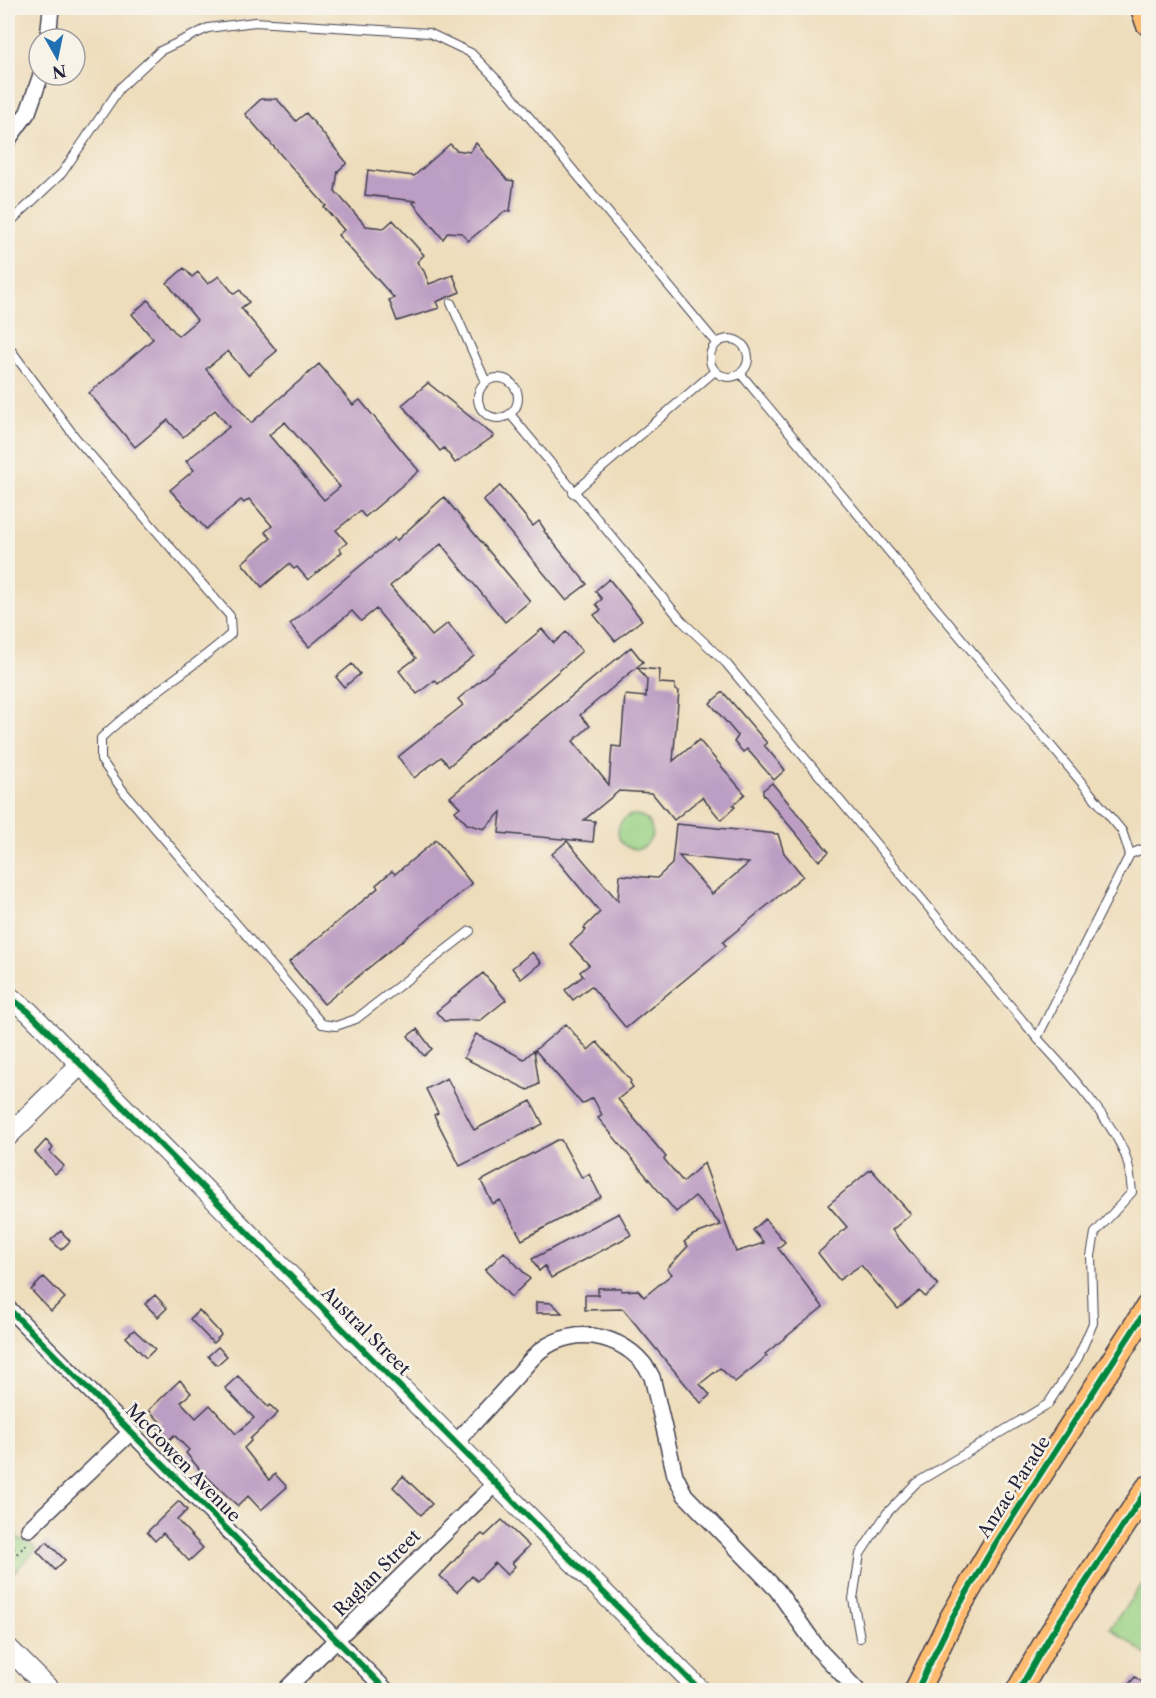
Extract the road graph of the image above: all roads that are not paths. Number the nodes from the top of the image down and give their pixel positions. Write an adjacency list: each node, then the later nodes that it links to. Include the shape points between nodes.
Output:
1 (51, 8): 4 (street)
2 (1143, 8): 3 (main road)
3 (1149, 23)
4 (49, 27)
5 (37, 87): 6 (street, via 28,112)
6 (8, 141)
7 (8, 224): 9 (lane, via 62,173 120,88 160,51 208,28 255,22 429,33 471,53 506,89)
8 (452, 303): 13 (lane)
9 (716, 343): 11 (lane, via 710,360); 12 (lane, via 730,339 744,346 748,360)
10 (8, 346): 18 (lane, via 75,437 230,616 231,634 101,738 101,760 124,792 322,1023 336,1026 356,1019)
11 (715, 371): 12 (lane, via 732,377); 15 (lane)
12 (741, 373): 17 (lane, via 1122,831)
13 (486, 382): 14 (lane, via 478,393 480,406 490,416); 14 (lane, via 504,378 514,386 517,404)
14 (510, 414): 15 (lane)
15 (573, 493): 20 (lane, via 682,621 726,663)
16 (1149, 847): 17 (lane)
17 (1130, 854): 20 (lane)
18 (470, 931)
19 (8, 996): 21 (street, Austral Street)
20 (1037, 1038): 30 (lane, via 1106,1120 1128,1162 1132,1192 1095,1233 1091,1256 1093,1323 1078,1358 1048,1404 916,1483 887,1513 860,1554 853,1599)
21 (81, 1064): 22 (street); 26 (street, Austral Street)
22 (8, 1136)
23 (1149, 1307): 38 (main road, Anzac Parade, via 994,1546)
24 (8, 1308): 25 (street, McGowen Avenue)
25 (131, 1432): 29 (street); 31 (street, McGowen Avenue)
26 (456, 1442): 27 (street, Austral Street); 37 (street, via 533,1358 550,1345 589,1336 609,1339 628,1348 652,1377 675,1475 685,1495 777,1590 819,1650)
27 (496, 1483): 31 (street, Raglan Street); 36 (street, Austral Street)
28 (1149, 1488): 39 (main road, via 1050,1636)
29 (29, 1529)
30 (860, 1638)
31 (336, 1641): 34 (street, Raglan Street); 35 (street, McGowen Avenue)
32 (8, 1648): 33 (street)
33 (50, 1690)
34 (285, 1690)
35 (386, 1690)
36 (700, 1690)
37 (856, 1690)
38 (916, 1690)
39 (1019, 1690)

